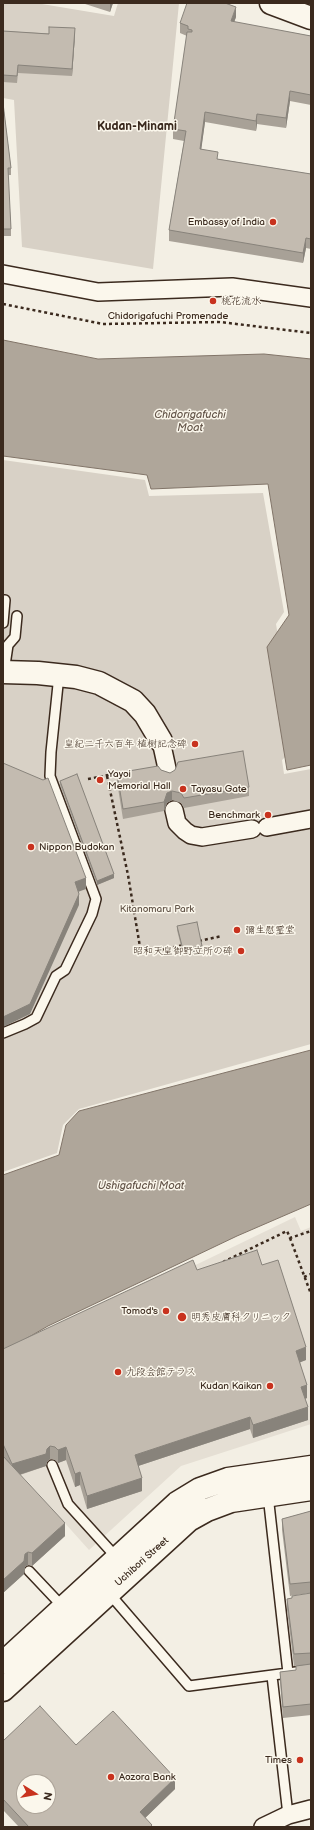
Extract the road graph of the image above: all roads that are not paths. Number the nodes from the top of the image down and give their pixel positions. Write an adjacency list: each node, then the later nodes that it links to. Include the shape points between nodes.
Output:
1 (271, 3): 2 (main road)
2 (311, 18)
3 (3, 274): 4 (street, via 98,292 232,287)
4 (311, 298)
5 (4, 600): 7 (lane)
6 (18, 616): 8 (lane, via 15,637)
7 (3, 623)
8 (6, 642): 9 (lane)
9 (4, 672): 10 (main road)
10 (59, 675): 11 (main road, via 99,683 133,701 145,714); 15 (lane, via 50,776 96,899 92,914 65,970 56,976 36,1018)
11 (161, 741): 12 (street)
12 (168, 774)
13 (174, 810): 14 (street, via 177,823 185,832 202,837)
14 (310, 819)
15 (3, 1032)
16 (52, 1465): 20 (lane, via 68,1504)
17 (311, 1466): 18 (main road, Uchibori Street)
18 (267, 1484): 19 (main road, Uchibori Street); 20 (main road, Uchibori Street, via 228,1479 200,1489 177,1503); 22 (main road, Uchibori Street, via 189,1520); 26 (lane, via 284,1603)
19 (311, 1489)
20 (117, 1558): 22 (main road, Uchibori Street)
21 (28, 1571): 23 (lane)
22 (102, 1585): 23 (main road, Uchibori Street); 27 (lane, via 189,1686); 28 (main road, Uchibori Street)
23 (63, 1607): 24 (main road, Uchibori Street)
24 (3, 1663)
25 (311, 1670): 26 (lane)
26 (288, 1673): 27 (lane)
27 (272, 1676): 30 (lane)
28 (3, 1690)
29 (311, 1809): 30 (street)
30 (288, 1815): 31 (street)
31 (263, 1827)

